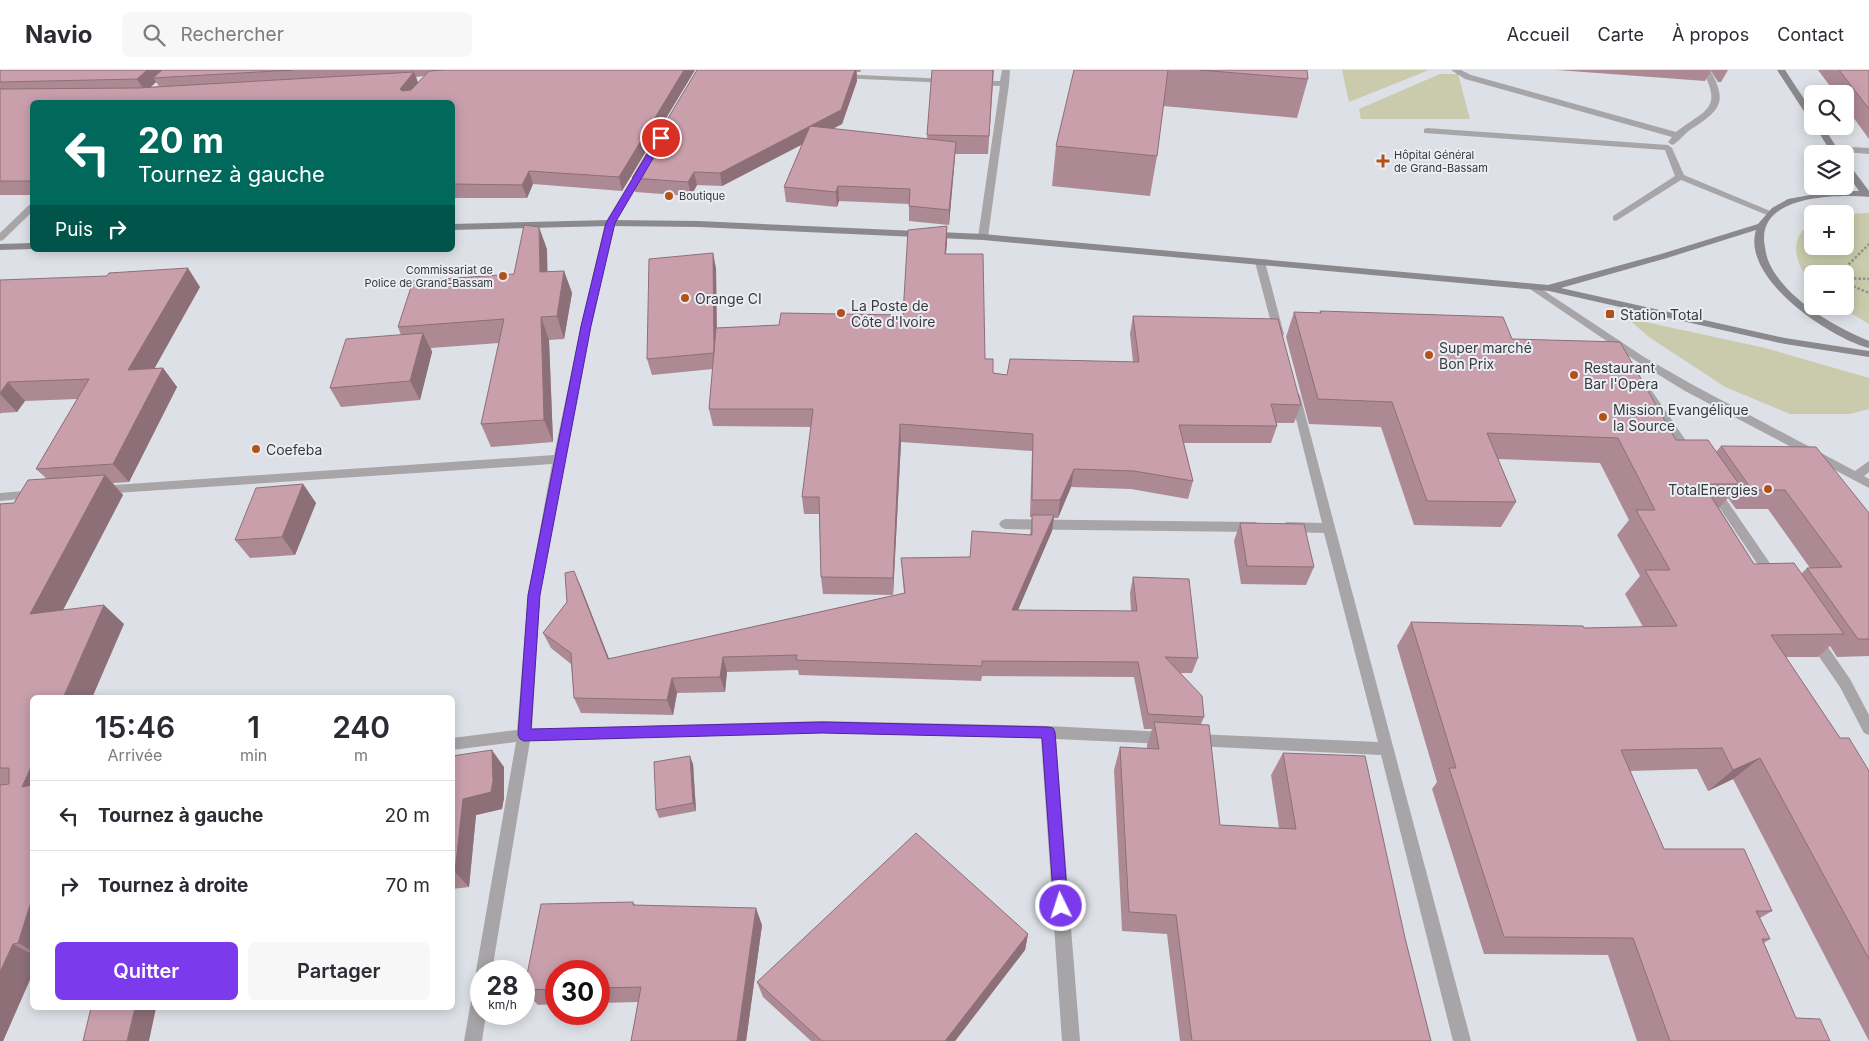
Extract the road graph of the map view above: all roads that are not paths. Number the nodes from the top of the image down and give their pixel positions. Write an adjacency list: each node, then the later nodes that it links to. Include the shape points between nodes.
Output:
1 (1006, 70): 8 (street)
2 (1455, 70): 11 (street)
3 (1706, 70): 11 (street, via 1716,90 1715,103 1708,115)
4 (1780, 70): 9 (street)
5 (831, 76): 6 (street)
6 (957, 82)
7 (967, 82): 8 (street)
8 (1005, 84): 25 (street)
9 (1804, 105)
10 (1427, 131): 12 (street)
11 (1676, 135): 12 (street)
12 (1668, 148): 16 (street)
13 (1854, 151): 14 (street)
14 (1869, 151)
15 (651, 155): 22 (street)
16 (1680, 177): 20 (street); 21 (street)
17 (1854, 177): 18 (street)
18 (1867, 194): 20 (street, via 1808,196 1786,203)
19 (30, 209): 26 (street)
20 (1770, 213): 23 (street)
21 (1616, 218)
22 (610, 223): 24 (street); 25 (street); 39 (street)
23 (1760, 226): 31 (street); 33 (street, via 1757,241 1762,259 1773,278 1795,300 1825,322)
24 (455, 227)
25 (983, 237): 29 (street)
26 (0, 238)
27 (30, 246): 28 (street)
28 (0, 247)
29 (1260, 262): 30 (street); 34 (street)
30 (1534, 287): 31 (street); 32 (street)
31 (1549, 288): 35 (street, via 1785,341)
32 (1611, 338): 36 (street); 42 (street, via 1689,388)
33 (1869, 346)
34 (1282, 347)
35 (1869, 354)
36 (1633, 371)
37 (1292, 385): 49 (street)
38 (1644, 387): 40 (street)
39 (559, 459): 45 (street); 54 (street, via 534,595)
40 (1694, 461)
41 (1869, 465): 42 (street)
42 (1856, 477): 44 (street)
43 (1705, 478): 50 (street)
44 (1869, 484)
45 (88, 491)
46 (49, 494): 47 (street)
47 (0, 497)
48 (1006, 524): 49 (street)
49 (1330, 528): 56 (street)
50 (1778, 585)
51 (1806, 626): 52 (street, via 1845,683)
52 (1869, 729)
53 (1048, 732): 54 (street, via 822,727); 56 (street); 60 (street)
54 (524, 735): 55 (street); 57 (street)
55 (455, 744)
56 (1388, 749): 61 (street)
57 (486, 960)
58 (475, 1025): 59 (street)
59 (472, 1041)
60 (1071, 1041)
61 (1462, 1041)

